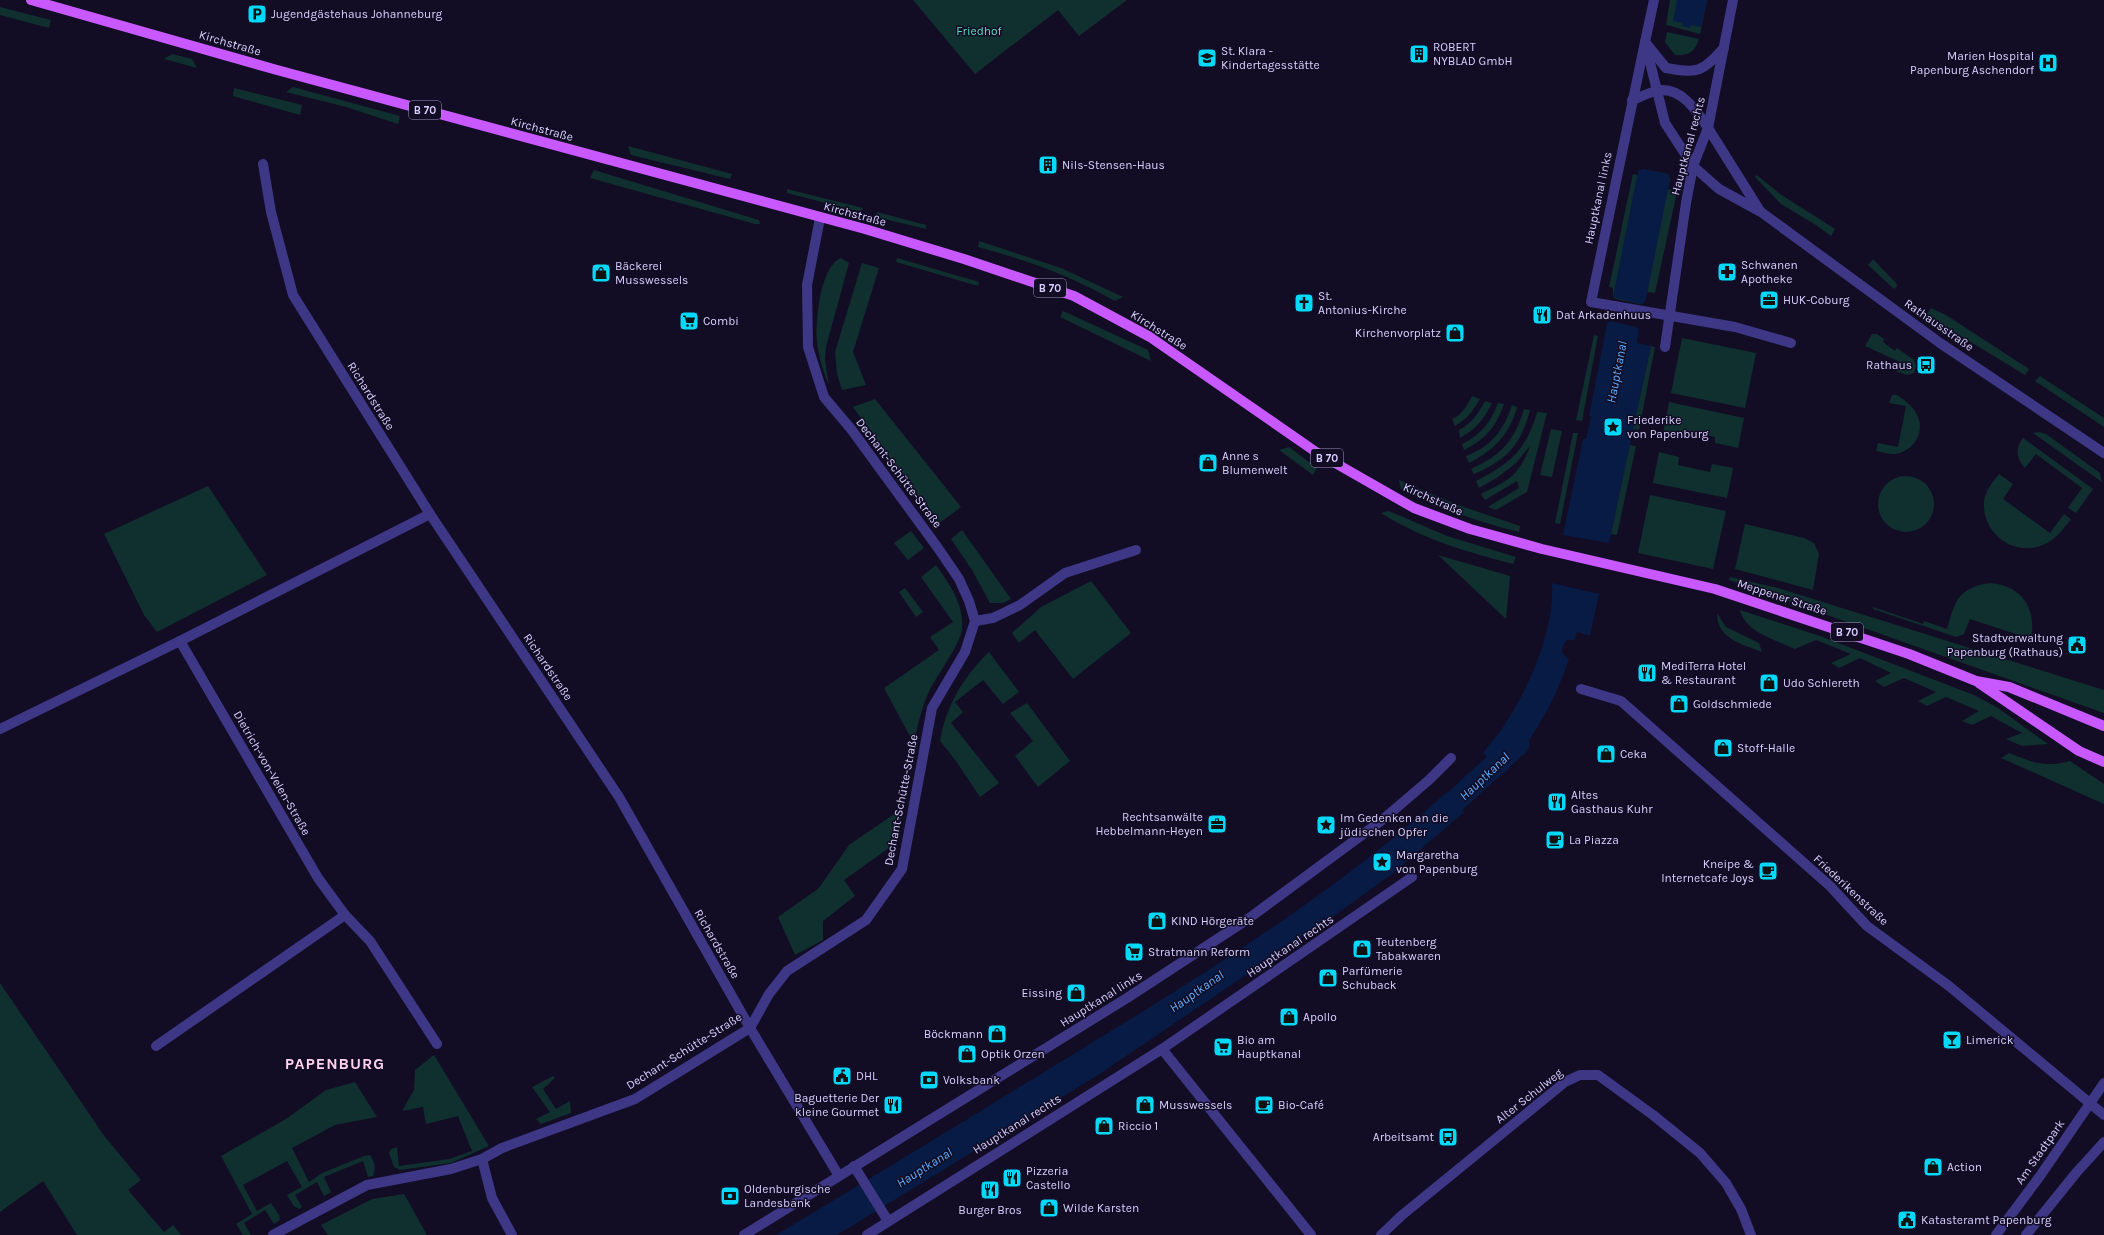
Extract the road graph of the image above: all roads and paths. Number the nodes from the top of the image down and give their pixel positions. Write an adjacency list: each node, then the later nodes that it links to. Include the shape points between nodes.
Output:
1 (31, 0): 12 (main road, Kirchstraße / B 70)
2 (1654, 0): 4 (street, Hauptkanal links)
3 (1733, 0): 5 (street, Hauptkanal rechts)
4 (1645, 42): 5 (street, via 1666,68 1688,72 1706,67); 6 (street, Hauptkanal links); 7 (street, Hauptkanal links)
5 (1724, 48): 8 (street, Hauptkanal rechts)
6 (1657, 91): 7 (street); 8 (street, via 1672,91 1693,105); 10 (street, Hauptkanal links, via 1665,123)
7 (1632, 100): 13 (street, Hauptkanal links, via 1591,302)
8 (1708, 128): 10 (street, Hauptkanal rechts); 11 (street, Rathausstraße)
9 (264, 164): 17 (street, Richardstraße, via 271,212 293,295)
10 (1693, 166): 11 (street, Rathausstraße, via 1719,189); 13 (street, Hauptkanal rechts)
11 (1761, 212): 16 (street, Rathausstraße, via 1940,343)
12 (820, 218): 19 (main road, Kirchstraße / B 70, via 964,259 1074,296 1150,337 1316,452 1414,508 1470,529); 20 (street, Dechant-Schütte-Straße, via 807,285 808,347 824,397 851,429 959,579)
13 (1668, 317): 14 (street, via 1735,328); 15 (street, Hauptkanal rechts)
14 (1791, 343)
15 (1665, 347)
16 (2104, 453)
17 (430, 514): 21 (street); 30 (street, Richardstraße, via 619,797)
18 (1136, 550): 20 (street, via 1065,573 1020,605 993,618)
19 (1622, 567): 22 (main road, Meppener Straße / B 70, via 1715,589 1909,654)
20 (975, 621): 30 (street, Dechant-Schütte-Straße, via 965,652 932,708 902,869 866,920 787,971 769,994)
21 (180, 641): 25 (street); 29 (street, Dietrich-von-Velen-Straße, via 318,878)
22 (1976, 681): 24 (main road, Meppener Straße / B 70, via 2009,687); 27 (main road, Meppener Straße / B 70, via 2079,751)
23 (1581, 688): 35 (street, Friederikenstraße, via 1621,701 1830,886 1867,926 1950,986)
24 (2104, 726)
25 (0, 729)
26 (1451, 758): 39 (street, Hauptkanal links, via 1381,821 1248,919 1127,998)
27 (2104, 762)
28 (1412, 877): 33 (street, Hauptkanal rechts)
29 (345, 915): 31 (street, Dietrich-von-Velen-Straße, via 370,941); 32 (street)
30 (750, 1028): 38 (street, Dechant-Schütte-Straße, via 635,1099 502,1148); 40 (street, Richardstraße)
31 (437, 1044)
32 (156, 1046)
33 (1162, 1049): 41 (street, Hauptkanal rechts); 46 (street)
34 (2104, 1083): 35 (street, Am Stadtpark)
35 (2090, 1103): 36 (street, Friederikenstraße); 49 (street, Am Stadtpark)
36 (2104, 1115)
37 (2104, 1142): 50 (street, via 2076,1172)
38 (482, 1159): 42 (street, Dechant-Schütte-Straße, via 451,1170 367,1185); 43 (street, via 492,1198)
39 (854, 1166): 40 (street, Hauptkanal links); 41 (street)
40 (839, 1176): 44 (street, Hauptkanal links)
41 (886, 1218): 45 (street, Hauptkanal rechts)
42 (273, 1235)
43 (512, 1235)
44 (744, 1235)
45 (867, 1235)
46 (1311, 1235)
47 (1381, 1235): 48 (street, Alter Schulweg, via 1565,1082 1580,1075 1598,1075 1700,1152 1726,1182 1741,1208)
48 (1751, 1235)
49 (1996, 1235)
50 (2026, 1235)

